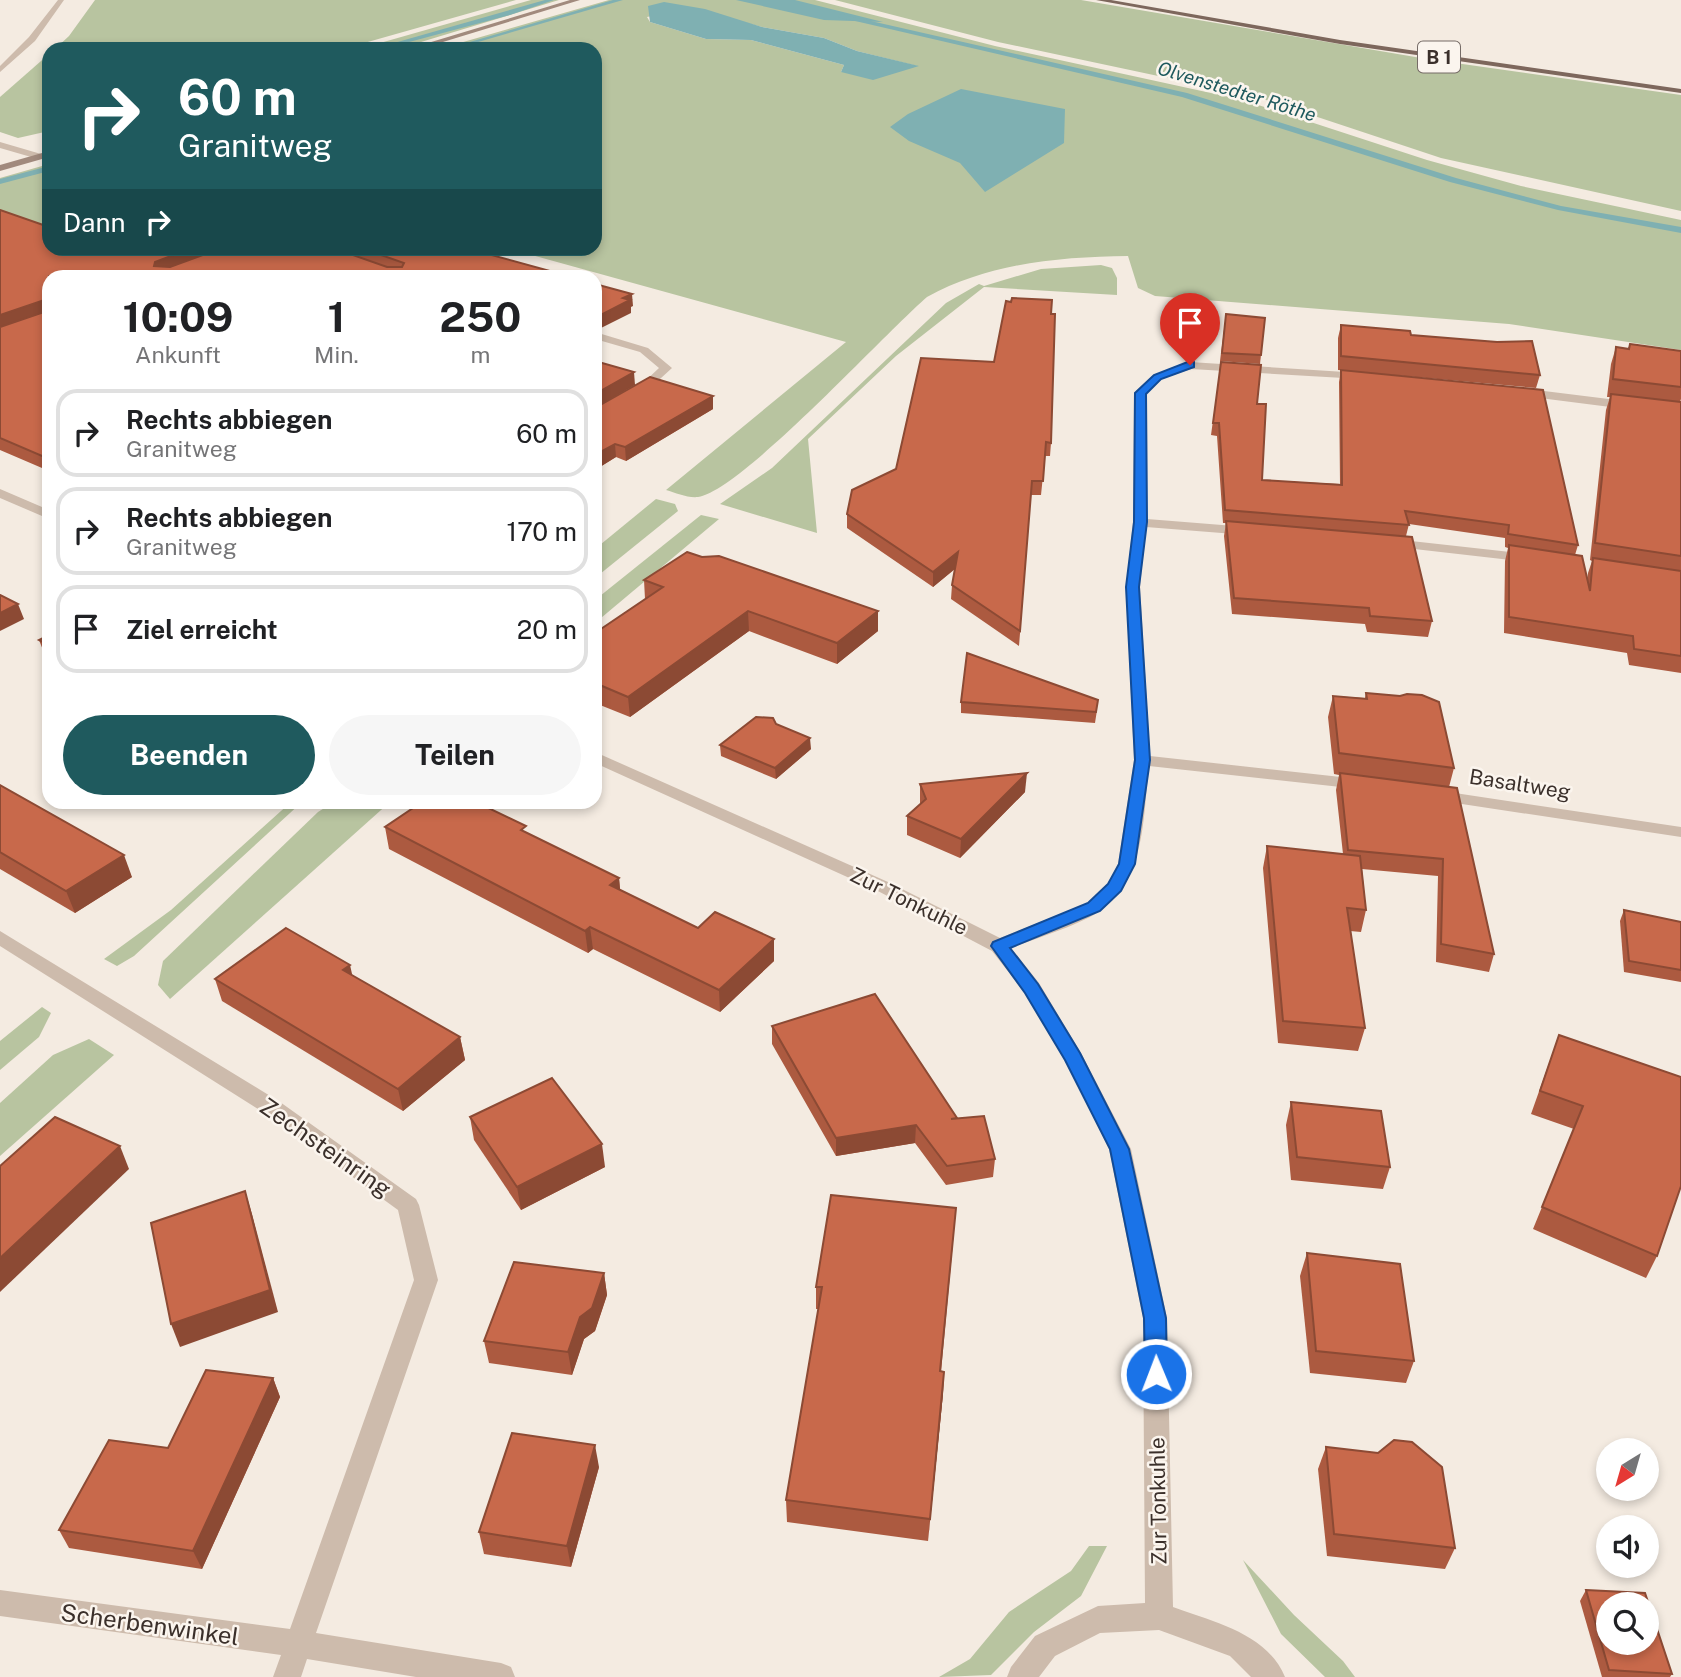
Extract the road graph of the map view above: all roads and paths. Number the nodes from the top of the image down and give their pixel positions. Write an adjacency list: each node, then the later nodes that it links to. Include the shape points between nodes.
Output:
1 (61, 0): 9 (street, via 32,39)
2 (577, 0): 6 (main road)
3 (1099, 0): 10 (main road, B 1, via 1394,51)
4 (1213, 10): 5 (main road)
5 (1224, 12)
6 (436, 42)
7 (1441, 46): 8 (main road, B 1)
8 (1517, 57)
9 (0, 70)
10 (1681, 92)
11 (0, 145): 13 (street)
12 (42, 155): 13 (main road)
13 (38, 156): 14 (main road)
14 (0, 167)
15 (602, 337): 18 (street, via 644,350 666,368 645,387)
16 (1370, 377): 22 (street, via 1190,365 1157,377 1140,393)
17 (1508, 391): 19 (street)
18 (602, 411)
19 (1681, 412)
20 (0, 493): 21 (street)
21 (42, 512)
22 (1140, 522): 23 (street); 27 (street, via 1133,587)
23 (1264, 532)
24 (1383, 542): 25 (street)
25 (1545, 560)
26 (602, 760): 32 (street, Zur Tonkuhle, via 882,886)
27 (1142, 760): 28 (street); 32 (street, via 1127,864 1115,887 1094,907)
28 (1371, 786)
29 (1411, 791): 30 (street, Basaltweg)
30 (1681, 832)
31 (0, 937): 35 (street, Zechsteinring, via 273,1108 408,1205 426,1280)
32 (999, 946): 34 (street, Zur Tonkuhle, via 1032,988 1074,1058 1120,1149 1155,1318)
33 (0, 1603): 35 (street, Scherbenwinkel)
34 (1159, 1616): 38 (street, via 1098,1620 1045,1646); 39 (street, via 1239,1645)
35 (301, 1644): 36 (street, Zechsteinring); 37 (street)
36 (287, 1677)
37 (501, 1677)
38 (1021, 1677)
39 (1271, 1677)

